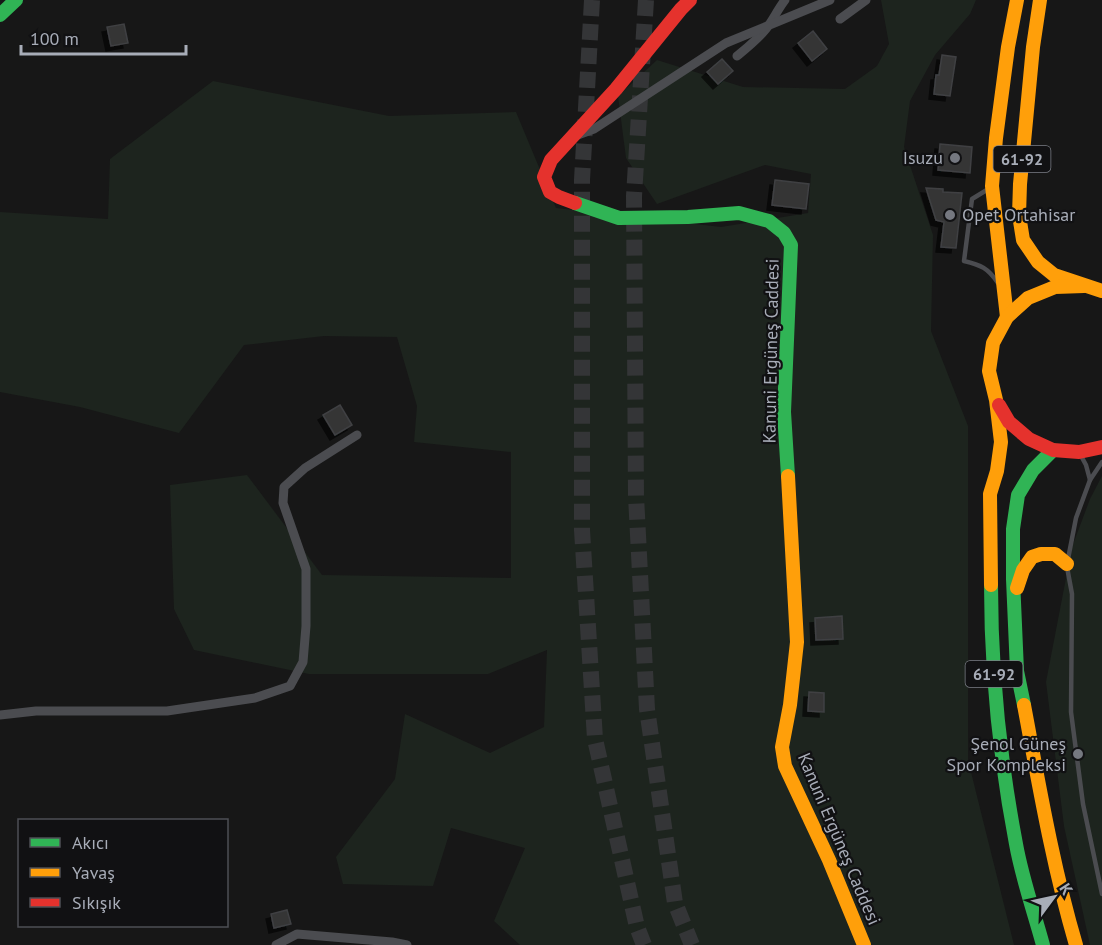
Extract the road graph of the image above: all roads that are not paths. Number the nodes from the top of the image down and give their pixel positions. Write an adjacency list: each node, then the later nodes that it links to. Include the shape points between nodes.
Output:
1 (16, 0): 8 (main road)
2 (690, 0): 12 (main road, Kanuni Ergüneş Caddesi)
3 (785, 0): 10 (street)
4 (830, 0): 10 (street)
5 (866, 0): 9 (street)
6 (1017, 0): 13 (main road, 61-92)
7 (1040, 0): 14 (main road, 61-92, via 1019,215 1023,240 1038,262 1054,275)
8 (0, 15)
9 (840, 20)
10 (768, 26): 11 (street); 12 (street, via 726,43 594,129)
11 (737, 56)
12 (572, 136): 31 (main road, Kanuni Ergüneş Caddesi, via 551,160 544,177 550,192 559,197 618,218 738,213 769,220 791,245 784,412 797,642 782,747 785,766 830,860)
13 (992, 186): 16 (main road, 61-92); 16 (lane, via 972,199 963,261 990,272)
14 (1084, 286): 15 (main road, 61-92); 17 (main road, 61-92, via 1055,287 1028,298)
15 (1102, 291)
16 (1005, 294): 17 (main road, 61-92)
17 (1007, 317): 18 (main road, 61-92, via 993,343 989,371)
18 (996, 400): 21 (main road, 61-92, via 1009,422 1029,440); 32 (main road, 61-92, via 1001,442 990,494 991,630 1000,739 1016,845)
19 (357, 435): 27 (street, via 305,468 284,487 283,503 306,569 303,662 290,686 255,698 167,711 36,711)
20 (1102, 447): 22 (main road, 61-92)
21 (1053, 450): 22 (main road, 61-92); 26 (main road, 61-92, via 1033,470 1018,495 1013,529)
22 (1079, 452): 24 (lane)
23 (1102, 462): 24 (lane)
24 (1090, 480): 25 (lane, via 1076,518)
25 (1067, 564): 26 (main road, via 1055,554 1032,557 1023,570); 28 (lane, via 1072,594 1071,712 1083,804)
26 (1014, 599): 33 (main road, 61-92, via 1017,671 1043,806)
27 (0, 715)
28 (1102, 894)
29 (276, 945): 30 (street, via 297,934)
30 (407, 945)
31 (864, 945)
32 (1042, 945)
33 (1076, 945)

